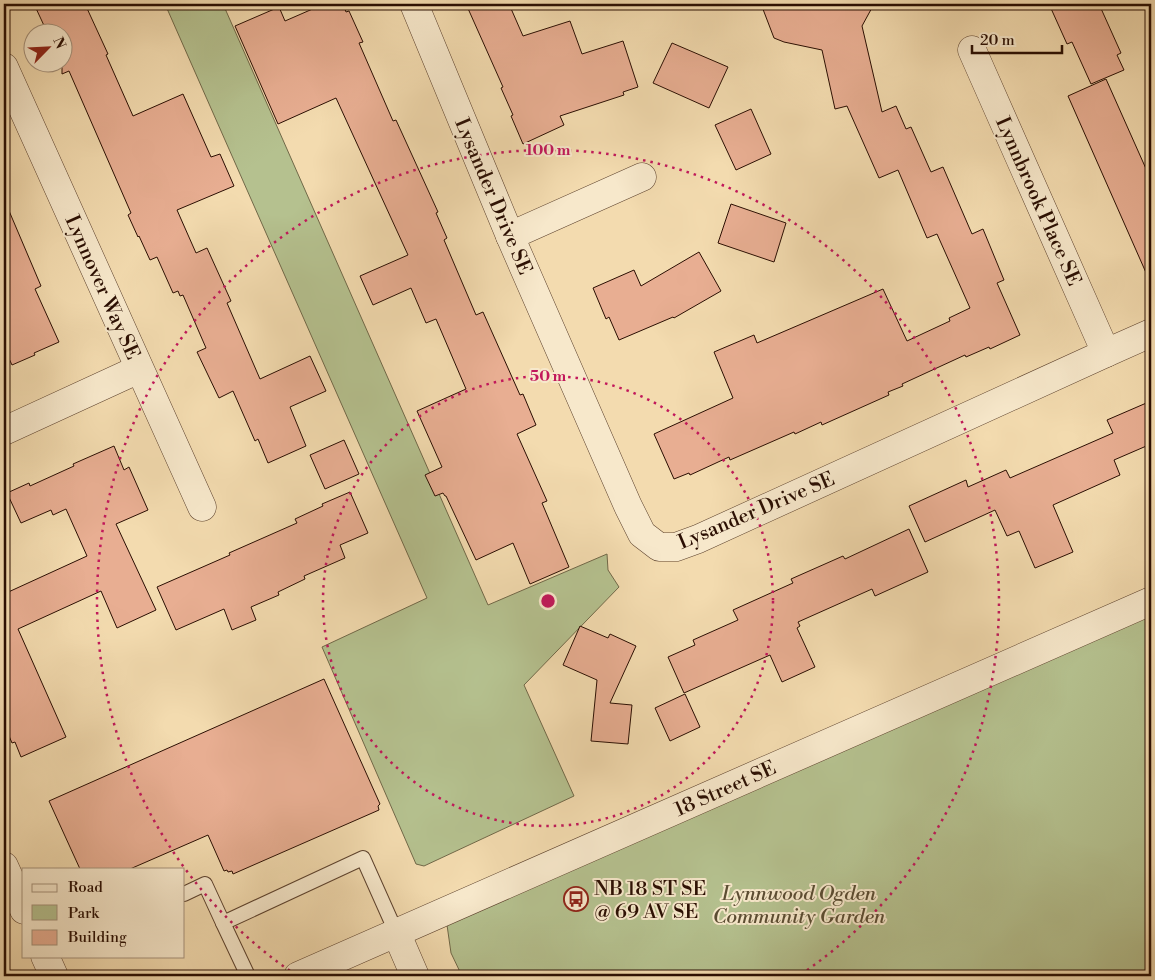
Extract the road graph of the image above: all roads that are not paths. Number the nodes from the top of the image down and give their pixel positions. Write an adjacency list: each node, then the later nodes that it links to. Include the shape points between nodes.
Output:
1 (414, 4): 5 (street, Lysander Drive SE)
2 (972, 50): 7 (street, Lynnbrook Place SE)
3 (4, 67): 8 (street, Lynnover Way SE)
4 (642, 177): 5 (street)
5 (510, 236): 7 (street, Lysander Drive SE, via 628,506 642,534 659,547 676,548 698,539)
6 (1151, 334): 7 (street, Lysander Drive SE)
7 (1106, 353)
8 (140, 369): 9 (street); 10 (street, Lynnover Way SE)
9 (4, 432)
10 (202, 507)
11 (1151, 601): 16 (street, 18 Street SE)
12 (4, 866): 14 (street)
13 (185, 894): 15 (lane, via 205,884)
14 (22, 906)
15 (223, 923): 16 (lane, via 363,858); 17 (lane)
16 (396, 932): 18 (street, 18 Street SE); 19 (street)
17 (248, 976)
18 (298, 976)
19 (415, 976)

